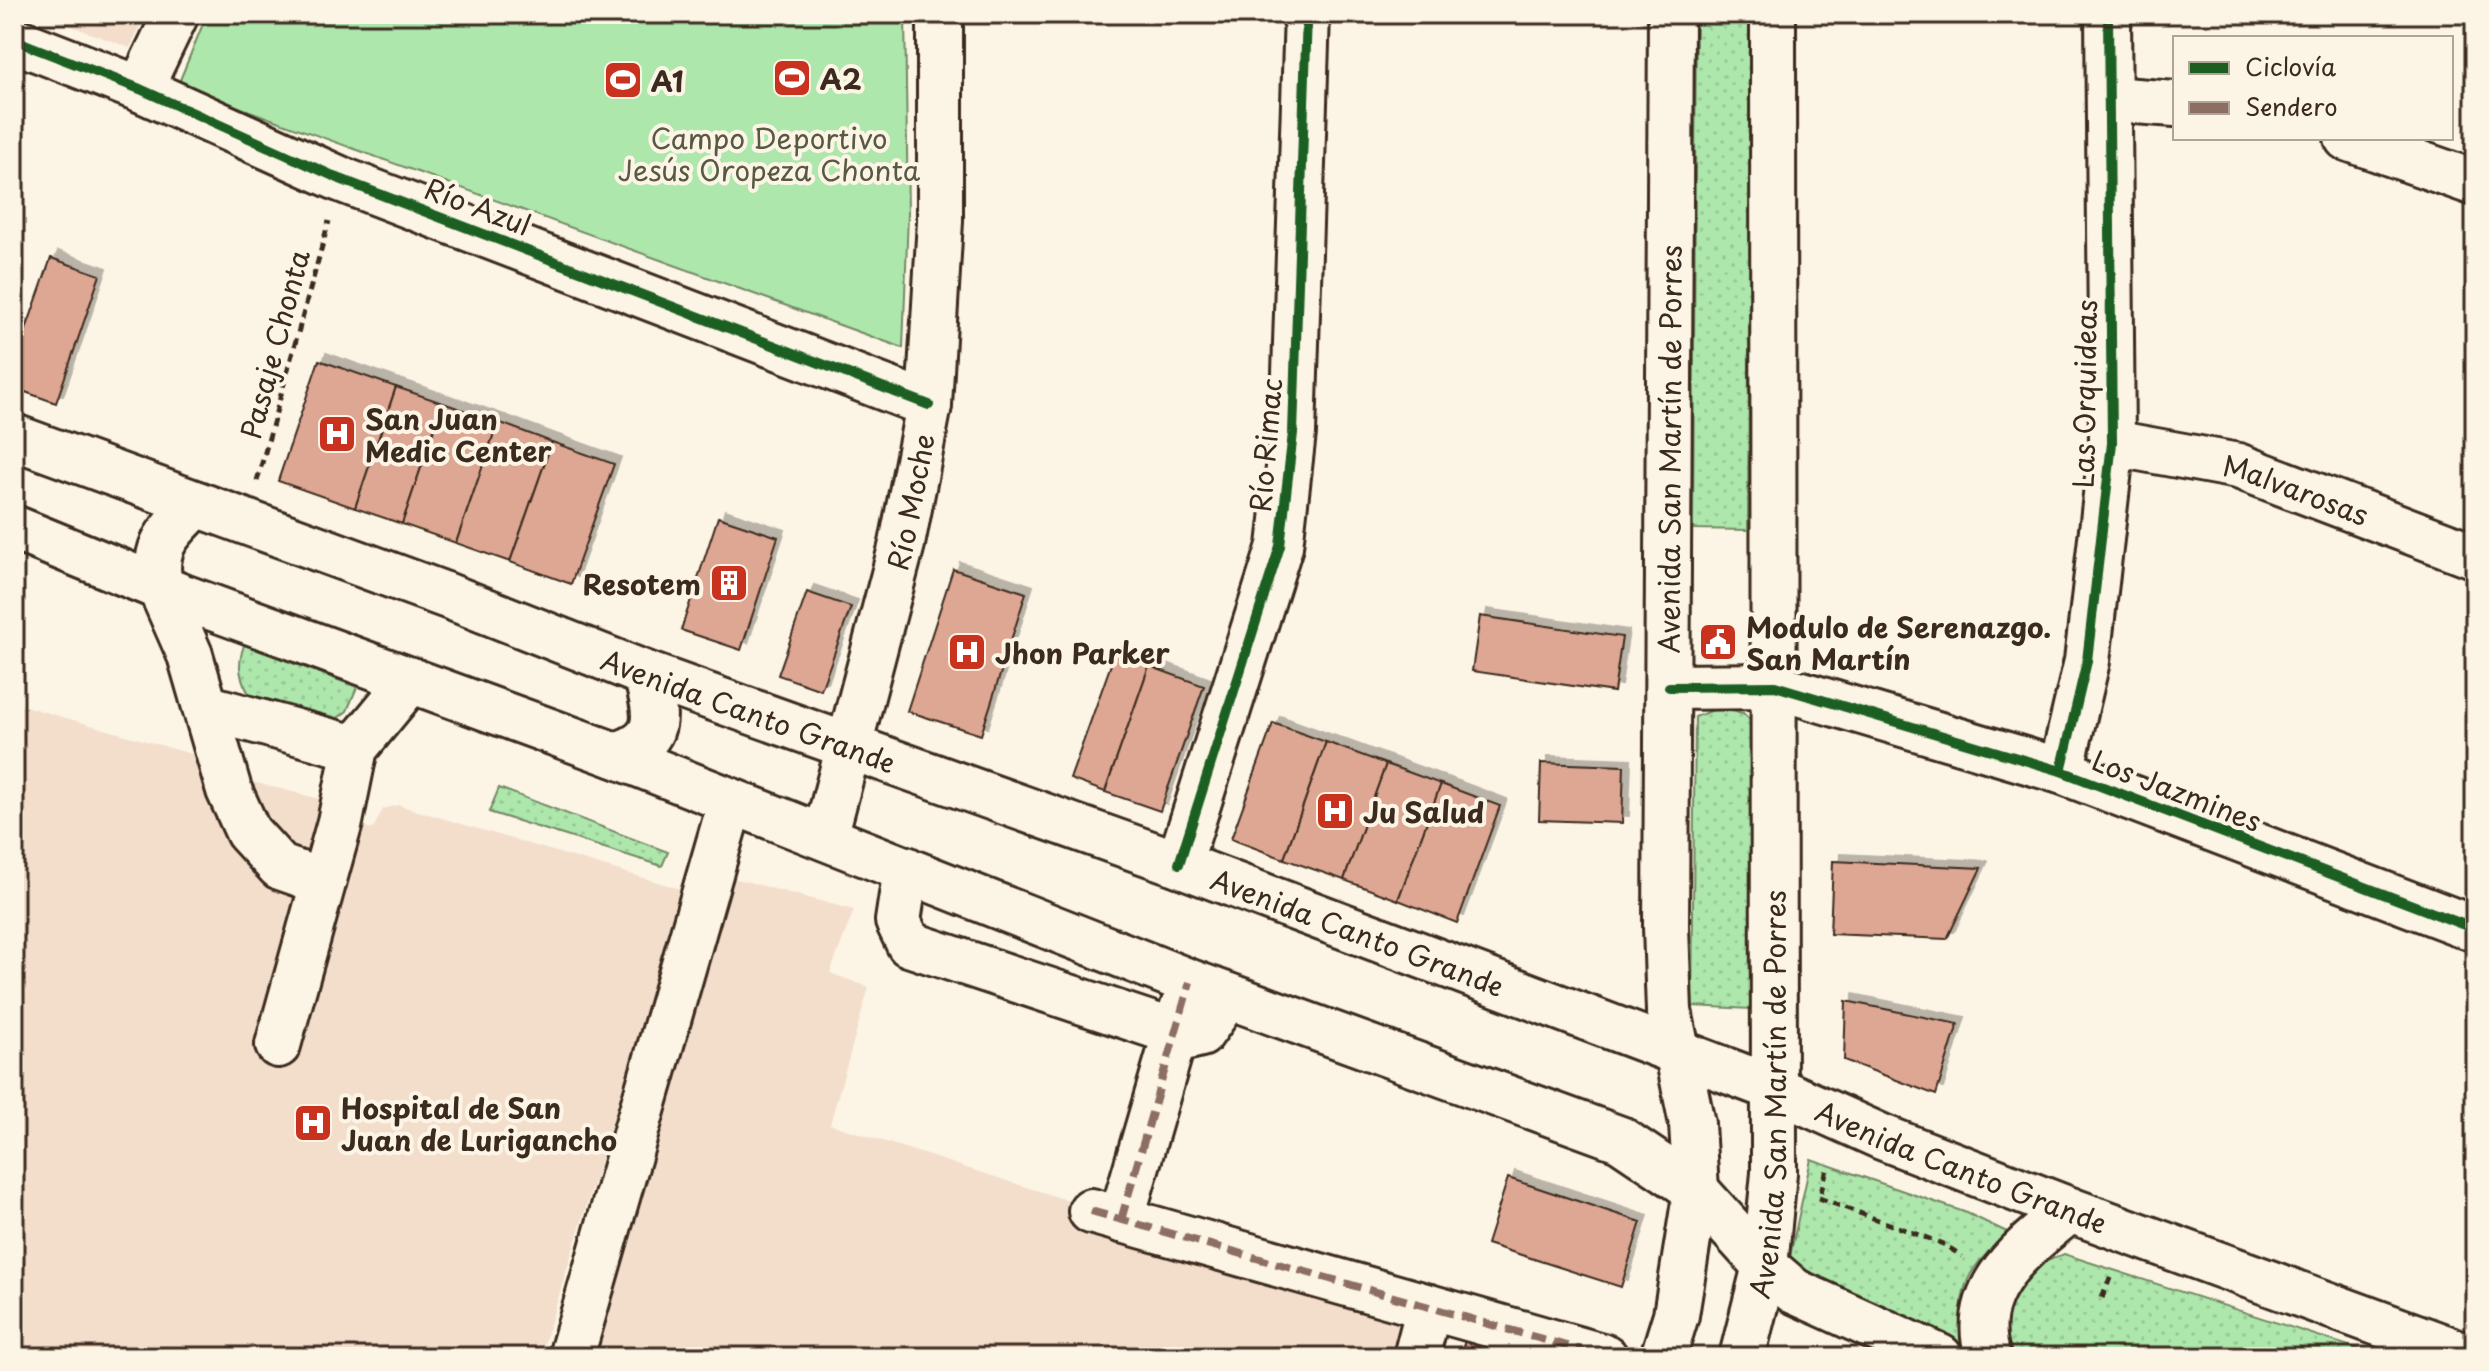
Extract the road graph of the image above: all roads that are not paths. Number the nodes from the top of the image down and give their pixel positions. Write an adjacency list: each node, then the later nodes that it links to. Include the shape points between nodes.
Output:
1 (176, 14): 8 (main road)
2 (940, 14): 13 (main road, Río Moche, via 940,221)
3 (1307, 14): 31 (main road, Río Rimac, via 1293,433 1280,546)
4 (1671, 14): 23 (main road, Avenida San Martín de Porres)
5 (1773, 14): 22 (main road, Avenida San Martín de Porres)
6 (2108, 14): 9 (main road, Las Orquideas)
7 (14, 40): 8 (main road, Río Azul)
8 (140, 89): 13 (main road, Río Azul, via 340,179)
9 (2109, 99): 10 (main road); 15 (main road, Las Orquideas)
10 (2173, 104)
11 (2353, 140): 12 (main road)
12 (2475, 183)
13 (929, 405): 25 (main road, Río Moche, via 902,544)
14 (14, 437): 16 (main road, Avenida Canto Grande)
15 (2112, 443): 18 (main road, Malvarosas, via 2238,466); 28 (main road, Las Orquideas, via 2087,661)
16 (197, 504): 19 (main road, via 167,534 155,562); 20 (main road, Avenida Canto Grande)
17 (14, 528): 19 (main road)
18 (2475, 556)
19 (160, 587): 21 (main road); 24 (main road, via 190,655)
20 (646, 674): 25 (main road, Avenida Canto Grande); 27 (main road, via 655,711 651,735 635,749)
21 (411, 680): 26 (main road); 27 (main road)
22 (1775, 686): 23 (main road, Los Jazmines); 28 (main road, Los Jazmines); 39 (main road, Avenida San Martín de Porres)
23 (1669, 687): 38 (main road, Avenida San Martín de Porres, via 1666,927 1669,1011)
24 (205, 707): 26 (main road); 33 (main road, via 229,790 248,832 280,867)
25 (850, 744): 30 (main road, Río Moche); 31 (main road, Avenida Canto Grande)
26 (355, 748): 33 (main road)
27 (615, 755): 29 (main road)
28 (2061, 771): 34 (main road, Los Jazmines)
29 (731, 801): 30 (main road); 44 (main road)
30 (825, 837): 32 (main road)
31 (1179, 864): 38 (main road, Avenida Canto Grande)
32 (906, 869): 35 (main road); 36 (main road, via 898,921 909,944)
33 (323, 882): 37 (main road)
34 (2475, 929)
35 (1209, 989): 36 (main road); 40 (main road, via 1620,1139)
36 (1176, 1034): 43 (main road, via 1106,1216)
37 (278, 1045)
38 (1677, 1051): 39 (main road, Avenida Canto Grande); 40 (main road, Avenida San Martín de Porres, via 1692,1124)
39 (1773, 1088): 41 (main road, Avenida Canto Grande); 42 (main road, Avenida San Martín de Porres, via 1774,1173)
40 (1696, 1190): 42 (main road); 47 (main road, Avenida San Martín de Porres, via 1676,1315)
41 (2070, 1210): 50 (main road, via 1998,1274 1983,1317); 51 (main road, Avenida Canto Grande)
42 (1765, 1266): 48 (main road, Avenida San Martín de Porres); 49 (main road, via 1794,1291)
43 (1429, 1307): 45 (main road); 46 (main road)
44 (571, 1357)
45 (1416, 1357)
46 (1605, 1357)
47 (1663, 1357)
48 (1742, 1357)
49 (1940, 1357)
50 (1988, 1357)
51 (2471, 1357)

